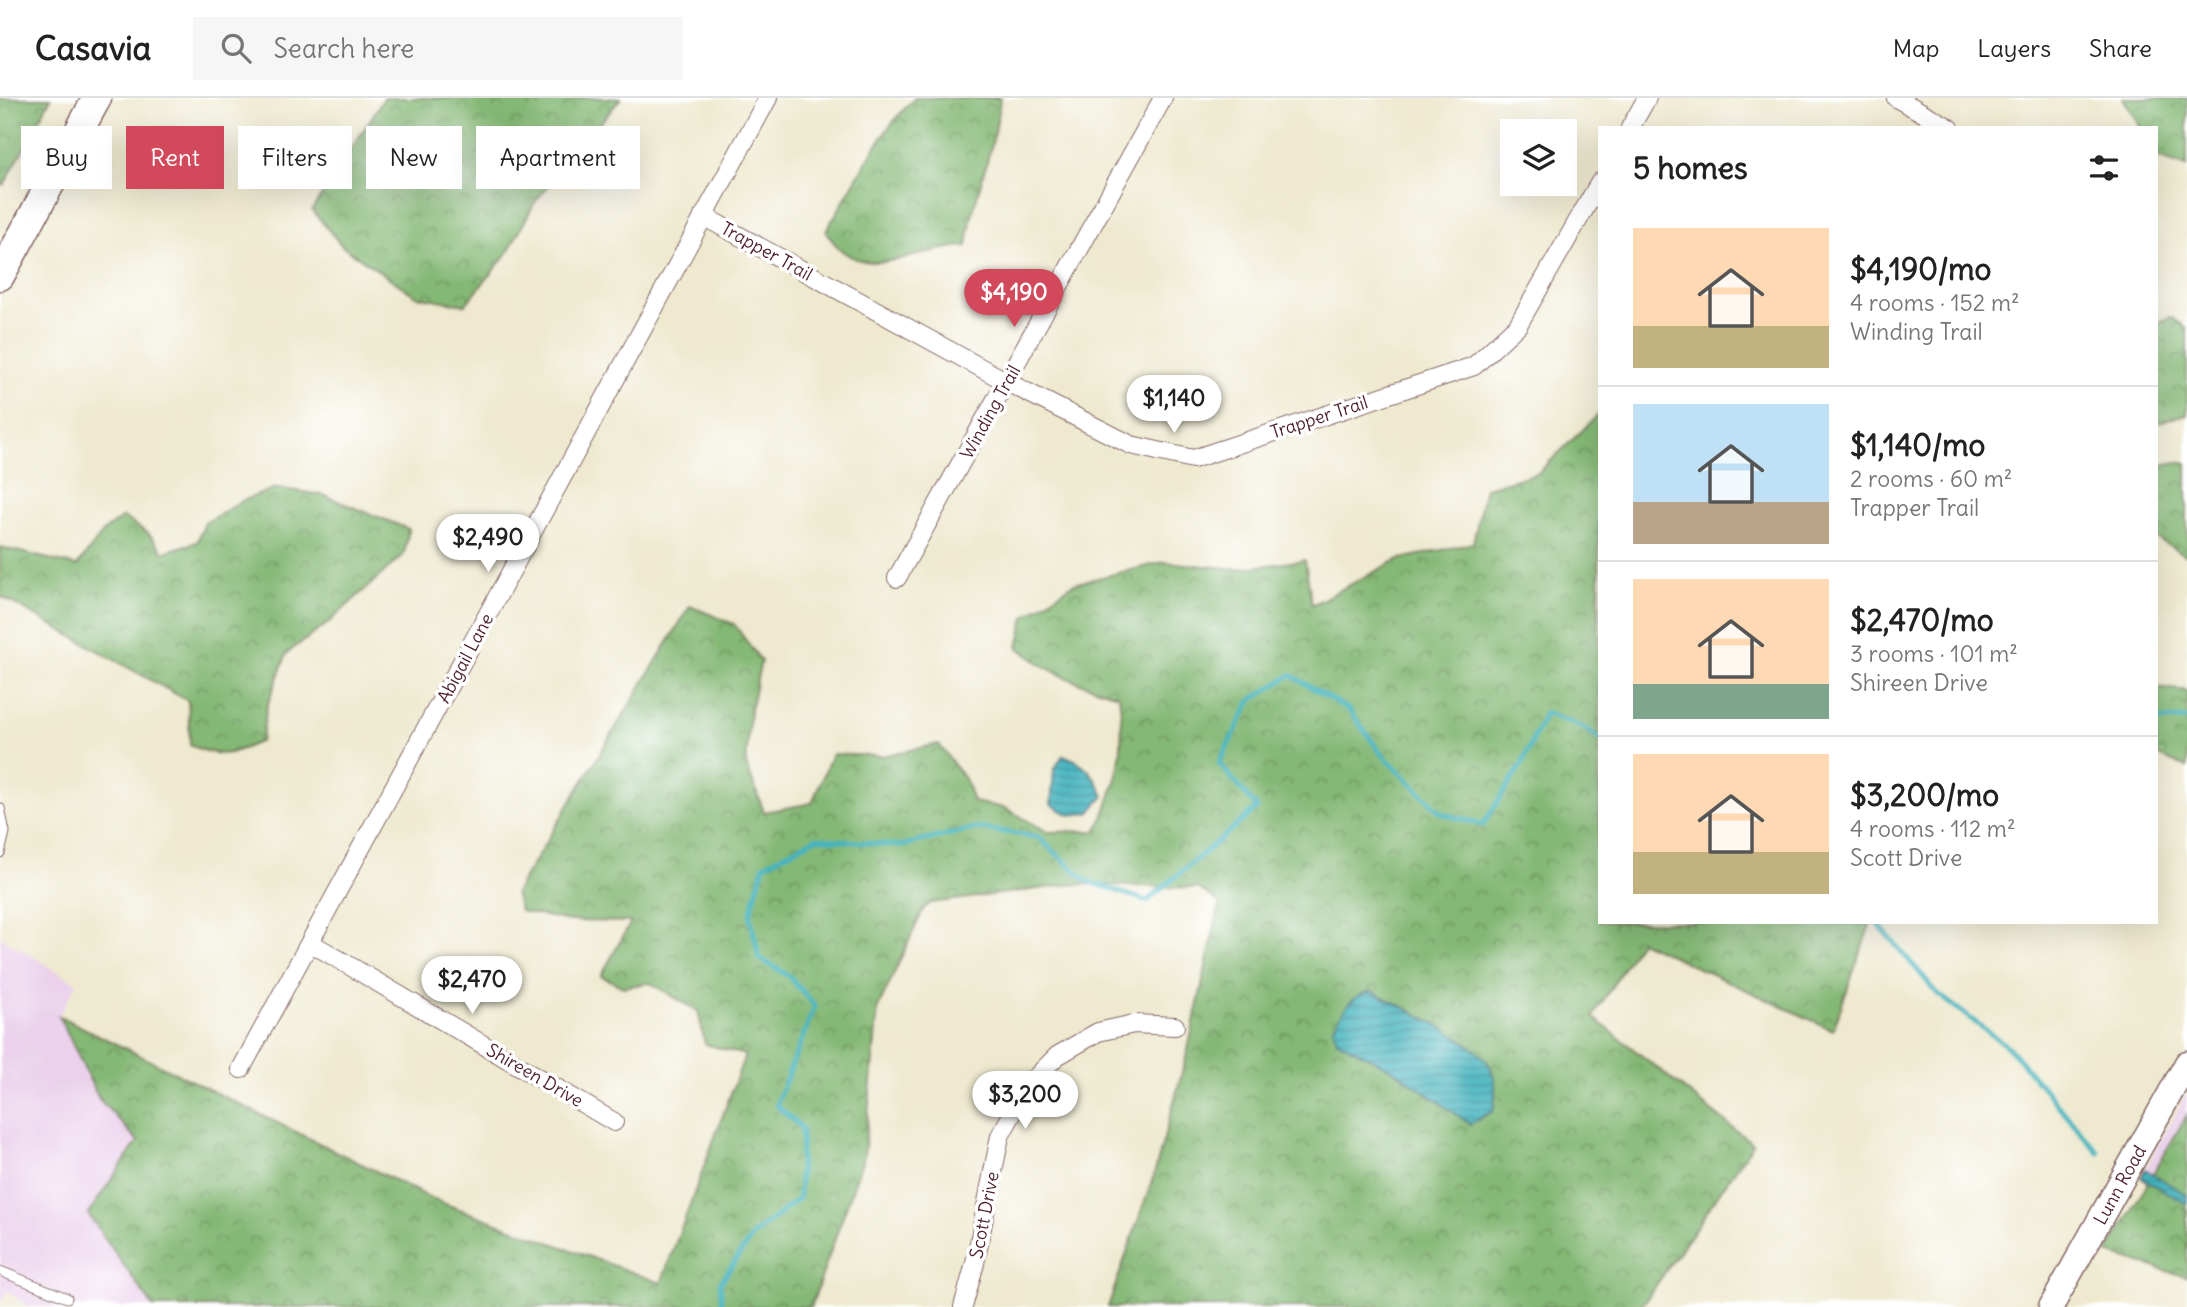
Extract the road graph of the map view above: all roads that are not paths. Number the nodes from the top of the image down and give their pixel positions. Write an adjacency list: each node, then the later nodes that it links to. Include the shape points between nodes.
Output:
1 (97, 98): 10 (main road)
2 (768, 98): 9 (street, Abigail Lane)
3 (1163, 98): 11 (street, Winding Trail)
4 (1647, 98): 6 (street)
5 (1896, 98): 7 (street)
6 (1631, 126)
7 (1946, 126)
8 (1598, 185): 11 (street, Trapper Trail, via 1518,325 1474,366 1193,459 1131,444)
9 (703, 216): 11 (street, Trapper Trail); 15 (street, Abigail Lane)
10 (0, 276)
11 (1007, 382): 12 (street, Winding Trail)
12 (897, 578)
13 (0, 808): 14 (lane, via 5,832)
14 (0, 853)
15 (311, 943): 18 (street, Abigail Lane); 19 (street, Shireen Drive)
16 (1175, 1026): 22 (street, Scott Drive, via 1135,1024 1098,1032 1057,1056 1028,1084 1000,1136)
17 (2187, 1063): 23 (street, Lunn Road)
18 (241, 1069)
19 (614, 1122)
20 (0, 1271): 21 (lane)
21 (67, 1298)
22 (963, 1307)
23 (2051, 1307)

